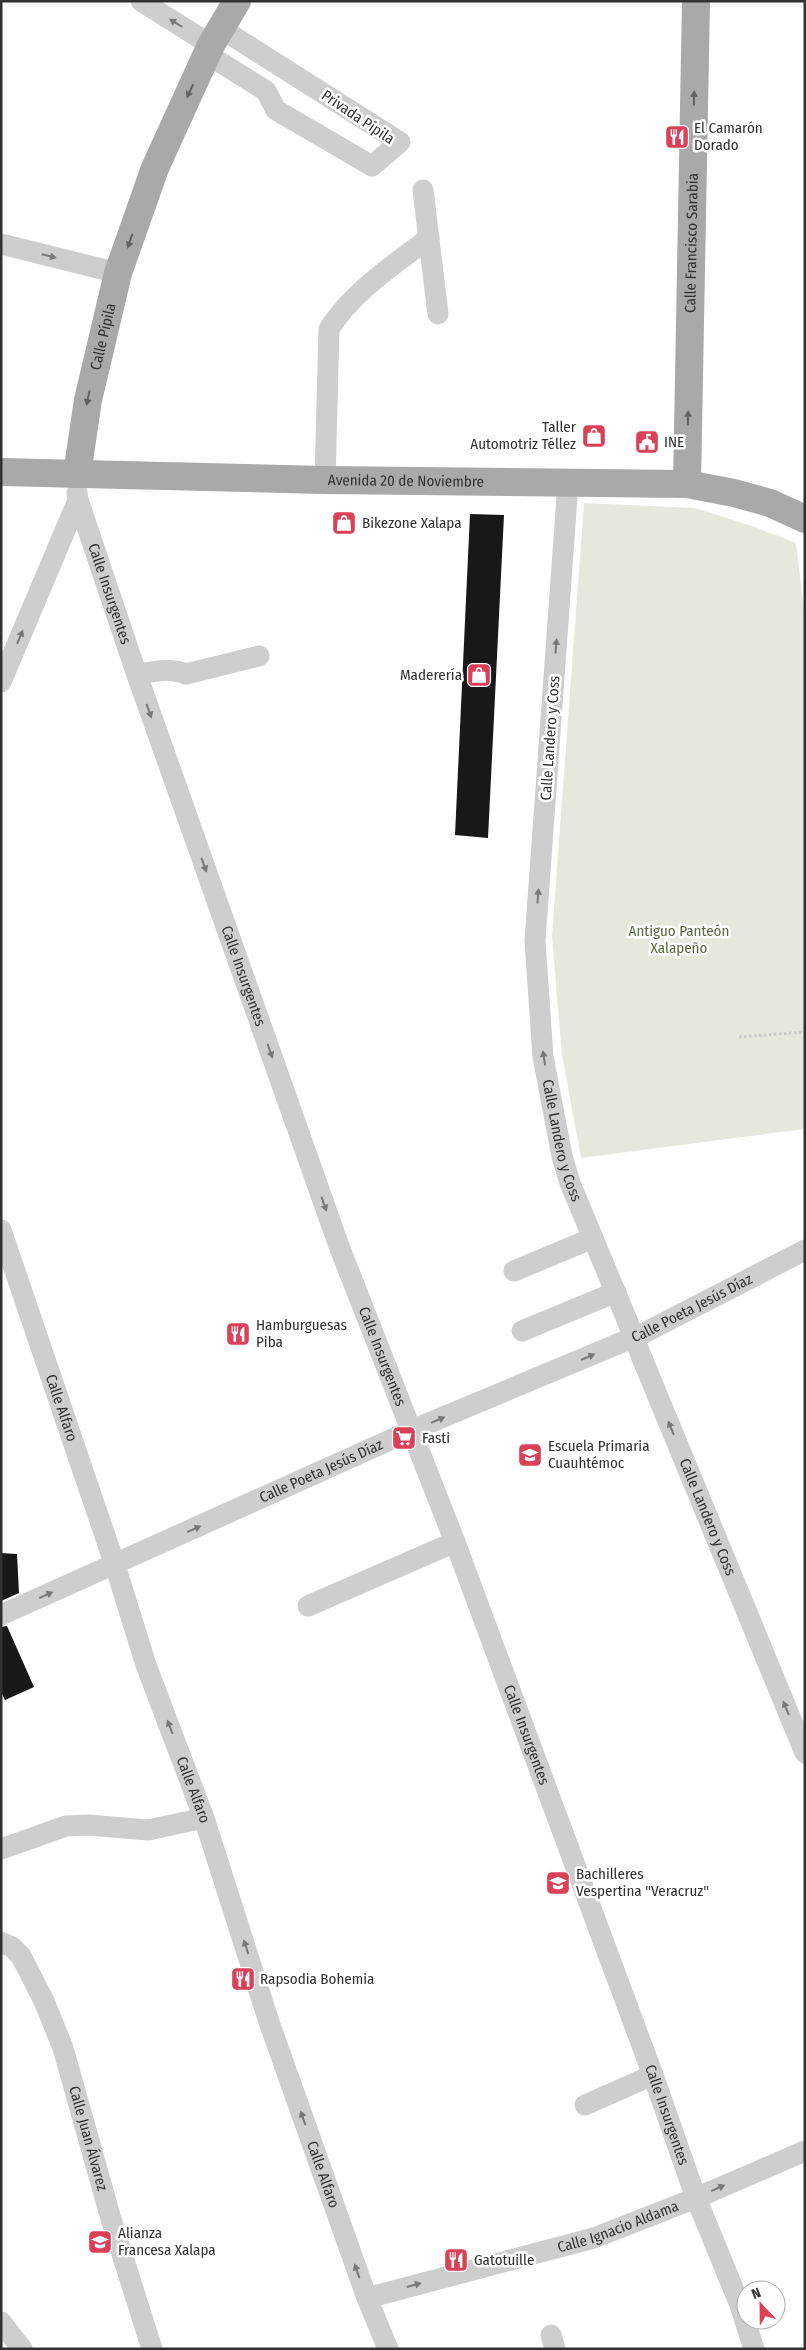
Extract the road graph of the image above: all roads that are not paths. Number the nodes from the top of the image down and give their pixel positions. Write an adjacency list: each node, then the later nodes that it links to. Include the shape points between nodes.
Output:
1 (141, 1): 4 (street, one-way to 1)
2 (238, 1): 4 (main road, Calle Pípila)
3 (696, 1): 13 (main road, Calle Francisco Sarabia, one-way to 3)
4 (213, 42): 4 (street, Privada Pípila, via 400,142 372,166 276,110 266,91); 8 (main road, Calle Pípila, one-way to 8, via 155,168)
5 (423, 190): 6 (street)
6 (429, 238): 9 (street); 11 (street, via 375,279 340,313 330,329)
7 (1, 244): 8 (street, one-way to 8)
8 (118, 273): 14 (main road, Calle Pípila, one-way to 14, via 88,400)
9 (438, 314)
10 (1, 472): 14 (main road, Avenida 20 de Noviembre)
11 (325, 480): 12 (main road, Avenida 20 de Noviembre); 14 (main road, Avenida 20 de Noviembre)
12 (568, 483): 13 (main road, Avenida 20 de Noviembre); 20 (street, Calle Landero y Coss, one-way to 12, via 562,1156 543,1057 535,941)
13 (687, 484): 15 (main road, Avenida 20 de Noviembre, via 770,503)
14 (77, 487): 17 (street, Calle Insurgentes); 18 (street, Calle Pípila, one-way to 14)
15 (805, 519)
16 (259, 656): 17 (street, via 186,674 150,672)
17 (137, 675): 25 (street, Calle Insurgentes, one-way to 25, via 339,1246)
18 (1, 682)
19 (1, 1230): 27 (street, Calle Alfaro)
20 (593, 1238): 22 (street); 23 (street, Calle Landero y Coss)
21 (805, 1250): 25 (street, Calle Poeta Jesús Díaz, one-way to 21, via 644,1333)
22 (514, 1271)
23 (616, 1292): 24 (street); 30 (street, Calle Landero y Coss, one-way to 23, bridge)
24 (522, 1331)
25 (410, 1432): 26 (street, Calle Insurgentes); 27 (street, Calle Poeta Jesús Díaz, one-way to 25)
26 (455, 1542): 28 (street); 34 (street, Calle Insurgentes)
27 (115, 1565): 29 (street, Calle Poeta Jesús Díaz, one-way to 27); 31 (street, Calle Alfaro, one-way to 27, via 146,1665)
28 (308, 1606)
29 (1, 1615)
30 (805, 1753)
31 (204, 1818): 32 (street, via 148,1830 66,1826); 38 (street, Calle Alfaro, one-way to 31, via 269,2022)
32 (1, 1849)
33 (1, 1942): 41 (street, Calle Juan Álvarez, via 21,1956 63,2048)
34 (652, 2075): 35 (street); 37 (street, Calle Insurgentes)
35 (585, 2105)
36 (805, 2150): 37 (street, Calle Ignacio Aldama, one-way to 36)
37 (696, 2198): 38 (street, Calle Ignacio Aldama, one-way to 37, via 594,2238); 43 (street, Calle Insurgentes, via 740,2305)
38 (367, 2298): 42 (street, Calle Alfaro)
39 (1, 2322): 40 (street)
40 (22, 2349)
41 (152, 2349)
42 (388, 2349)
43 (754, 2349)

